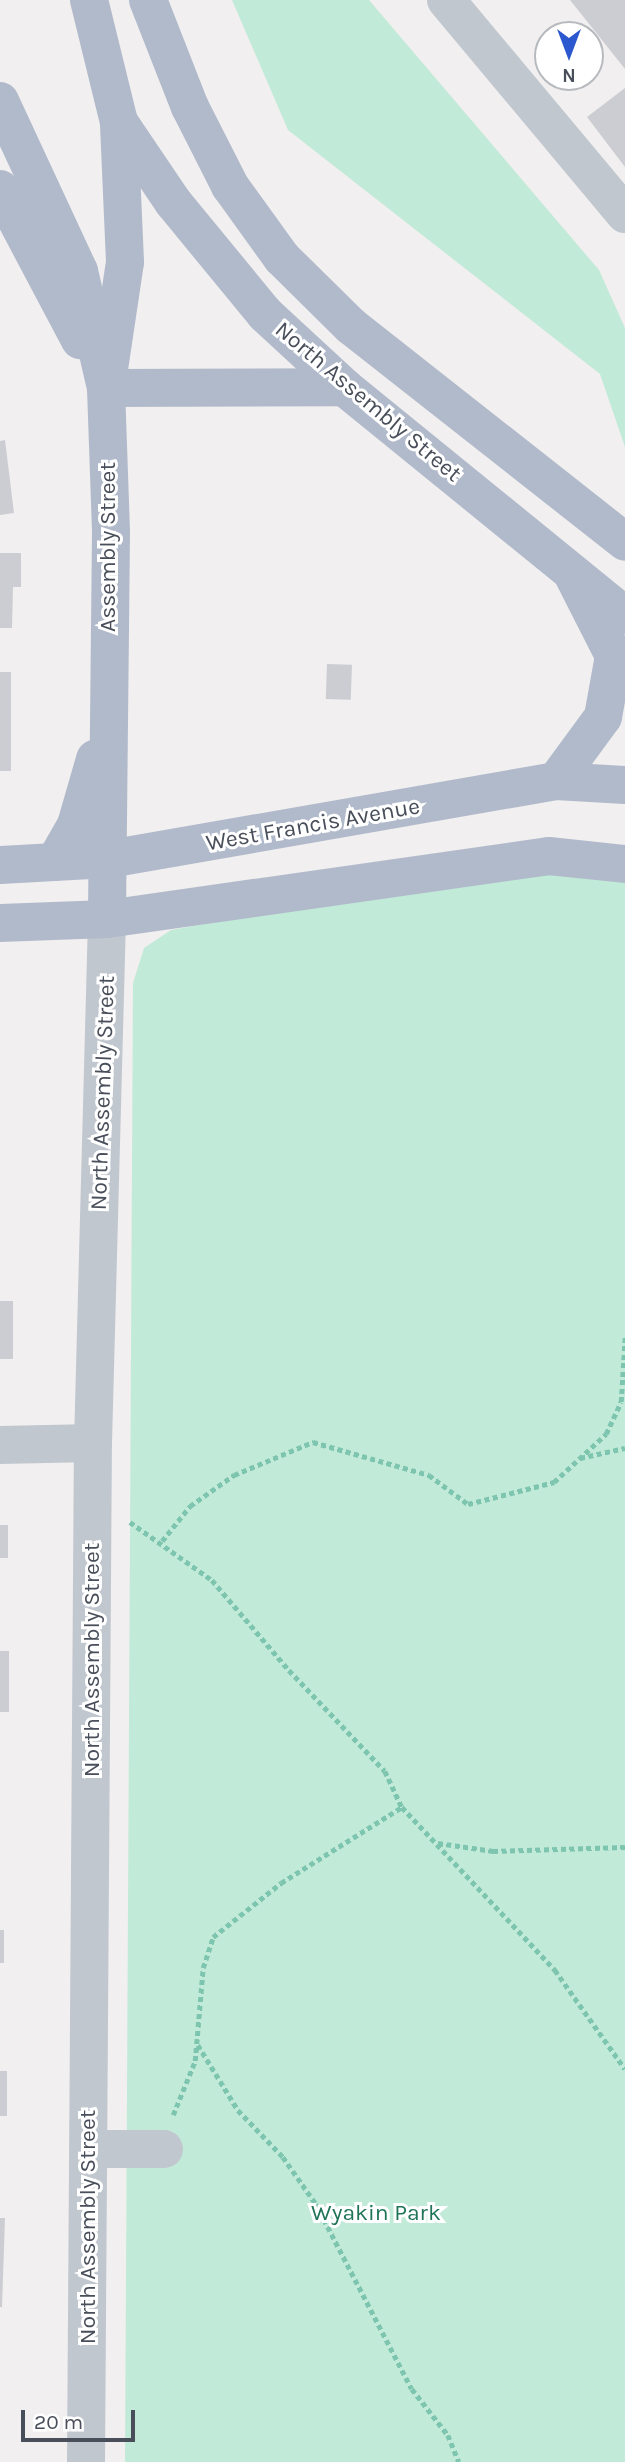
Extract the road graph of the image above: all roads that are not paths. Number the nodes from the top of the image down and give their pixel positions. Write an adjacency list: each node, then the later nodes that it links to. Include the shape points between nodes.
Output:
1 (89, 0): 6 (main road, North Assembly Street)
2 (116, 0): 6 (main road)
3 (148, 0): 11 (main road, North Assembly Street, via 190,107 230,186 282,258 351,326)
4 (446, 0): 8 (street)
5 (0, 101): 10 (main road, via 79,271)
6 (119, 122): 9 (main road, North Assembly Street, via 173,202 265,314); 10 (main road, via 125,262)
7 (0, 189): 10 (main road)
8 (625, 214)
9 (344, 387): 10 (main road); 12 (main road, North Assembly Street)
10 (106, 388): 14 (main road, Assembly Street, via 111,532)
11 (625, 541)
12 (568, 566): 13 (main road, North Assembly Street); 15 (main road, via 614,656 603,717)
13 (625, 615)
14 (107, 706): 17 (main road, Assembly Street); 18 (main road, Assembly Street, via 83,804)
15 (556, 782): 16 (main road, West Francis Avenue); 17 (main road, West Francis Avenue)
16 (625, 785)
17 (108, 859): 18 (main road, West Francis Avenue); 21 (main road, North Assembly Street)
18 (55, 862): 20 (main road, West Francis Avenue)
19 (625, 864): 21 (main road, via 549,856)
20 (0, 865)
21 (107, 919): 22 (main road); 23 (street, North Assembly Street)
22 (0, 923)
23 (93, 1443): 24 (street); 25 (street, North Assembly Street)
24 (0, 1445)
25 (89, 2149): 26 (street); 27 (street, North Assembly Street)
26 (164, 2149)
27 (86, 2462)

